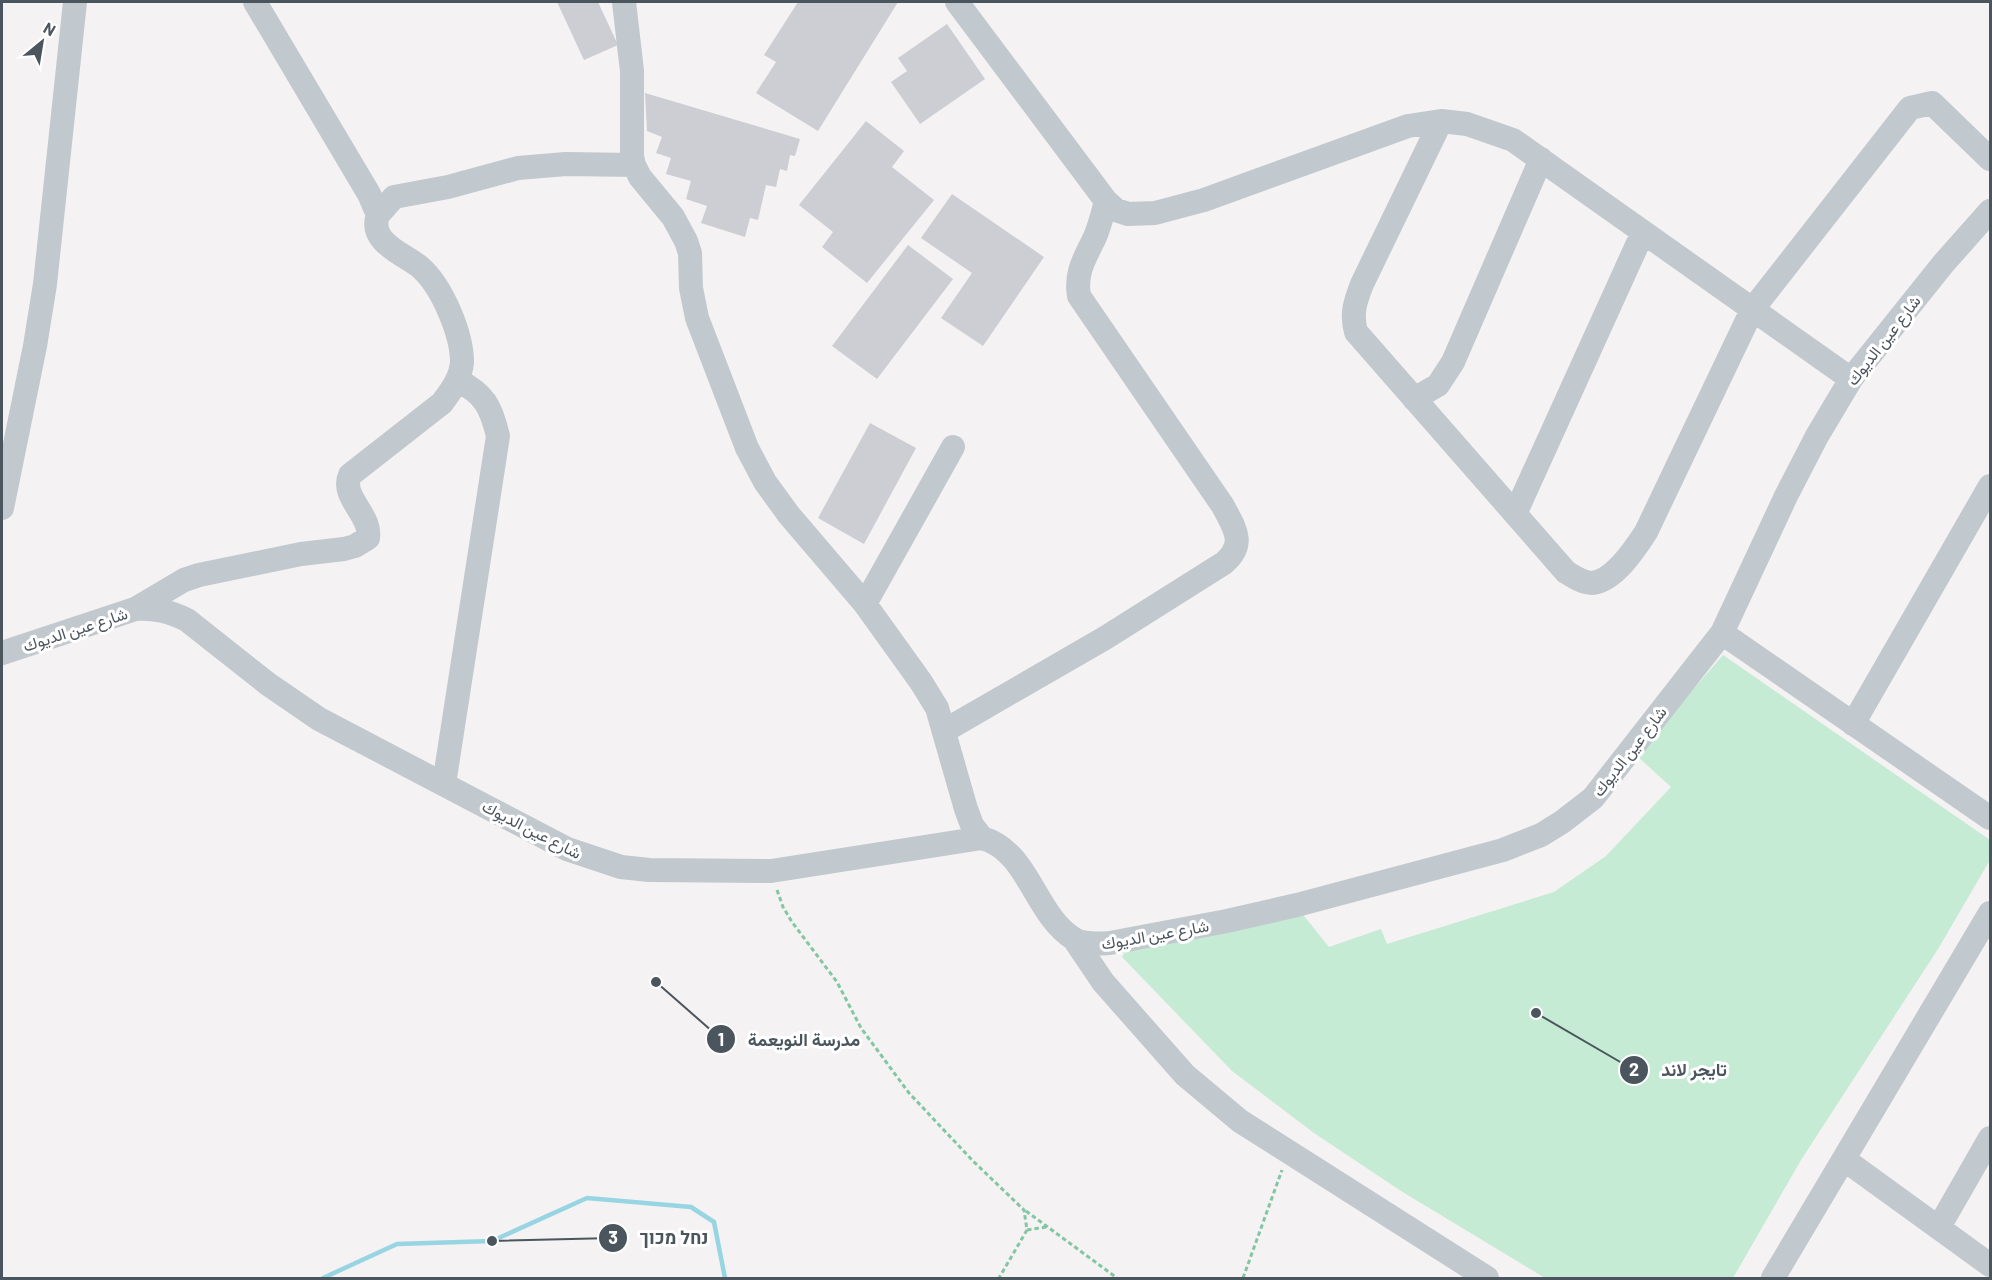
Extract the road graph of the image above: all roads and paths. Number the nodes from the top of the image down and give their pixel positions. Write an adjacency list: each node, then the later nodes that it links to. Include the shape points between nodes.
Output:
1 (75, 2): 19 (street, via 45,284)
2 (255, 2): 11 (street)
3 (624, 2): 8 (street, via 632,71)
4 (957, 2): 9 (street)
5 (1440, 121): 6 (street, via 1467,124 1514,140); 9 (street, via 1408,126 1204,200 1155,213 1128,214); 16 (street, via 1353,307 1356,332)
6 (1540, 159): 12 (street); 16 (street, via 1453,362 1438,385)
7 (1990, 159): 13 (street, via 1932,104 1910,108)
8 (633, 165): 11 (street, via 518,168 394,197); 21 (street, via 673,217 686,241 697,318 747,448 789,515)
9 (1106, 201): 26 (street, via 1102,221 1079,271 1079,296 1223,506 1238,537 1237,546 1224,563 1105,639)
10 (1990, 211): 14 (street, شارع عين الديوك)
11 (378, 215): 15 (street, via 378,233 392,250 420,267 453,320 462,362)
12 (1643, 232): 13 (street); 20 (street)
13 (1752, 310): 14 (street); 20 (street, via 1646,532 1619,567 1605,579 1592,583 1578,579 1566,572)
14 (1851, 379): 23 (street, شارع عين الديوك, via 1791,486)
15 (458, 380): 22 (street, via 442,403 350,475 349,490 368,527 368,538 364,541 344,549 199,574); 27 (street, via 484,398 498,436)
16 (1414, 399): 20 (street)
17 (953, 447): 21 (street)
18 (1990, 486): 25 (street)
19 (2, 508)
20 (1515, 514)
21 (865, 604): 26 (street, via 921,682 937,708)
22 (135, 609): 24 (street, شارع عين الديوك); 27 (street, شارع عين الديوك, via 153,608 187,620 319,719)
23 (1722, 633): 25 (street); 32 (street, شارع عين الديوك, via 1593,798 1541,835 1503,850 1227,921 1110,943)
24 (2, 653)
25 (1853, 723): 28 (street)
26 (944, 731): 29 (street, via 966,809)
27 (444, 784): 30 (street, شارع عين الديوك, via 567,849 621,867)
28 (1990, 818)
29 (982, 838): 30 (street, شارع عين الديوك); 32 (street, via 1003,848 1058,924)
30 (771, 871): 36 (path, via 787,915 837,982 877,1051 909,1093)
31 (1990, 914): 35 (street)
32 (1074, 939): 34 (street, via 1103,982 1185,1075 1240,1121)
33 (1990, 1138): 38 (street)
34 (1293, 1154): 43 (path, via 1282,1171); 44 (street)
35 (1845, 1160): 38 (street); 45 (street)
36 (1024, 1210): 37 (path); 39 (path)
37 (1048, 1227): 39 (path); 42 (path)
38 (1939, 1227): 40 (street)
39 (1027, 1230): 41 (path)
40 (1990, 1265)
41 (999, 1278)
42 (1118, 1278)
43 (1243, 1278)
44 (1487, 1278)
45 (1773, 1278)

